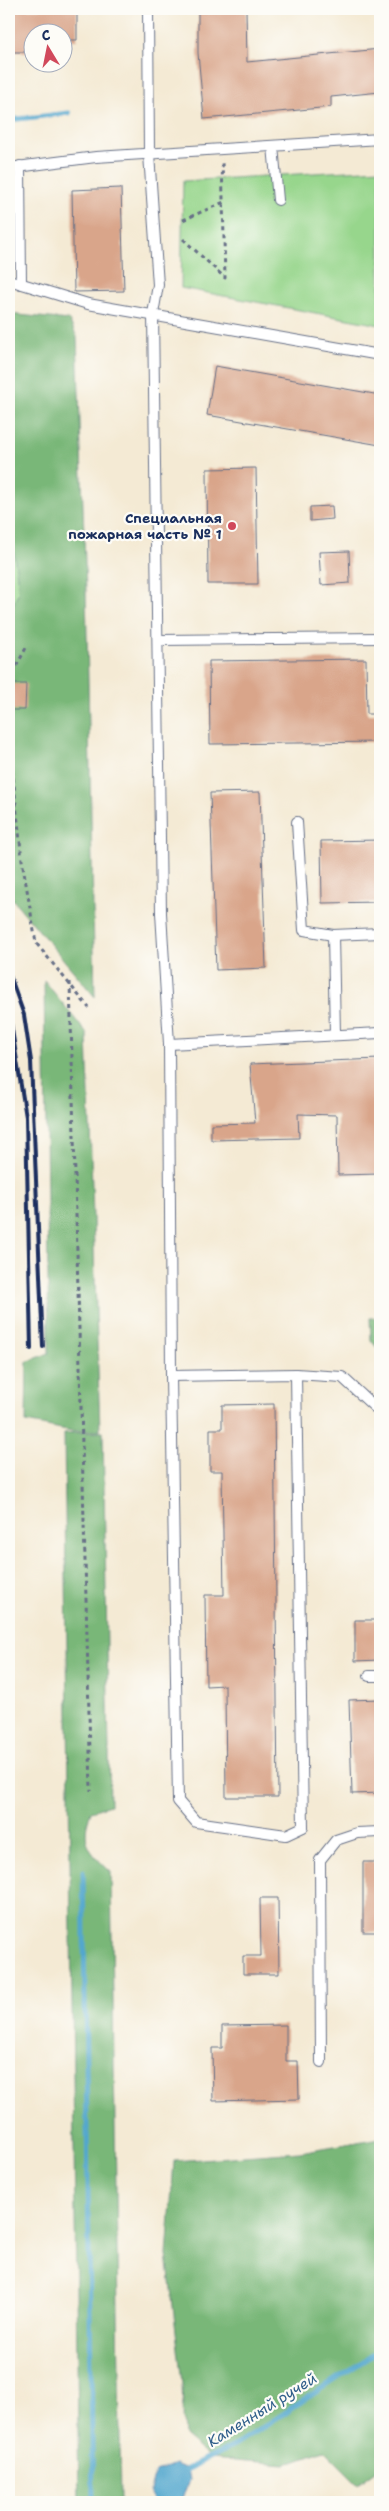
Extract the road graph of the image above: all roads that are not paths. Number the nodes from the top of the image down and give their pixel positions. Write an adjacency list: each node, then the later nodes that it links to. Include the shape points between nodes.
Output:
1 (148, 9): 4 (lane)
2 (380, 140): 3 (lane)
3 (273, 146): 4 (lane); 7 (lane)
4 (149, 154): 5 (lane); 10 (lane, via 158,285)
5 (20, 166): 6 (lane); 9 (lane)
6 (9, 168)
7 (278, 200)
8 (9, 280): 9 (lane)
9 (21, 284): 10 (lane, via 88,304)
10 (153, 314): 11 (lane); 13 (lane)
11 (380, 355)
12 (380, 638): 13 (lane)
13 (159, 640): 19 (lane, via 162,913)
14 (297, 822): 16 (lane, via 304,930)
15 (380, 933): 16 (lane)
16 (333, 934): 18 (lane)
17 (380, 1033): 18 (lane)
18 (335, 1034): 19 (lane)
19 (169, 1044): 21 (lane)
20 (296, 1374): 21 (lane); 21 (lane, via 303,1827 286,1836 196,1822 178,1801); 22 (lane, via 342,1377)
21 (171, 1376)
22 (380, 1412)
23 (369, 1676): 24 (lane)
24 (380, 1676)
25 (380, 1832): 26 (lane, via 357,1833 336,1840 320,1860)
26 (321, 2062)

